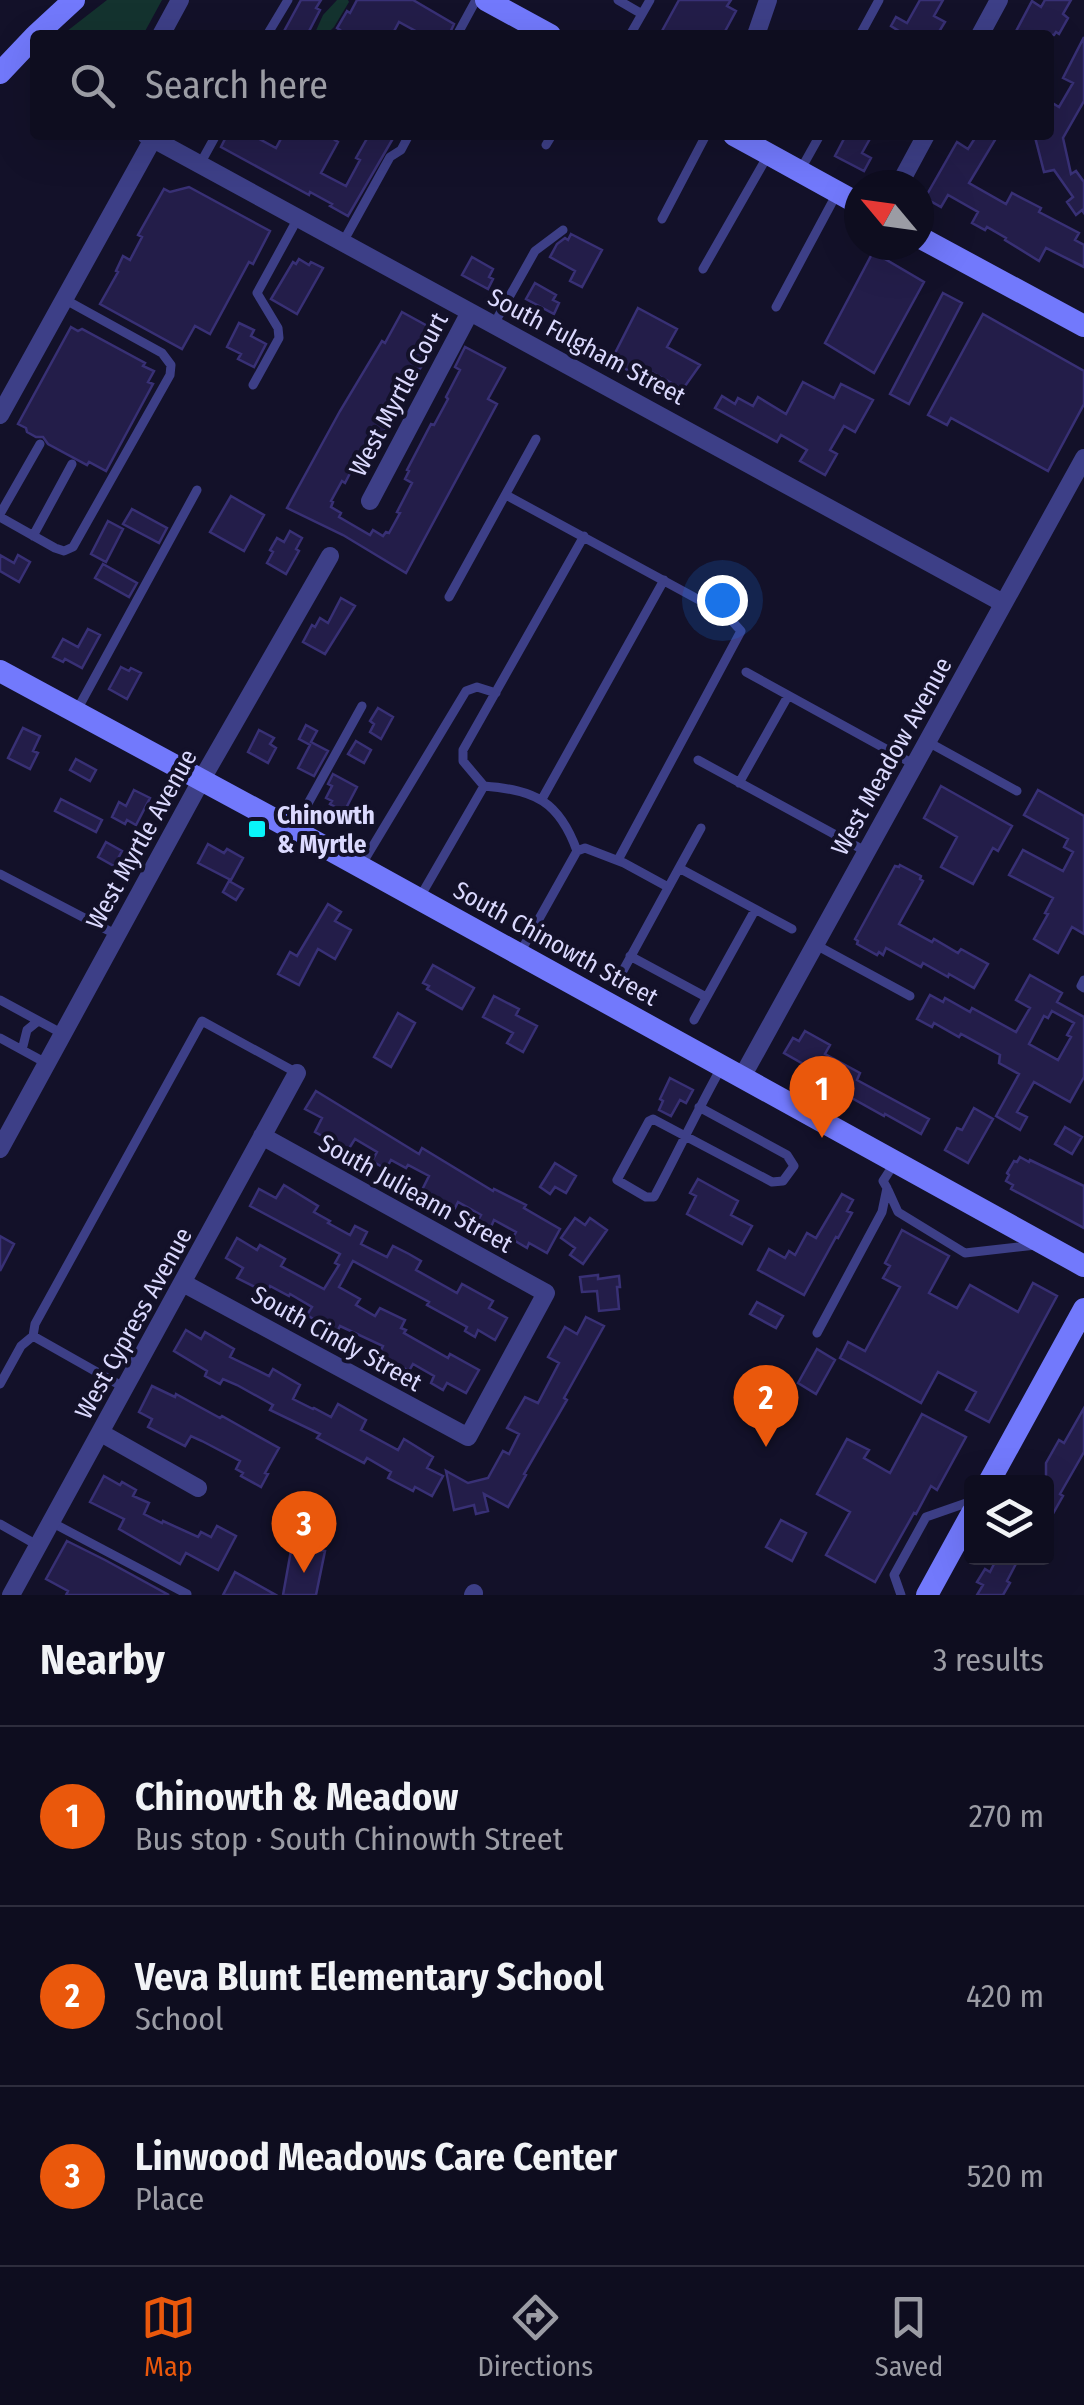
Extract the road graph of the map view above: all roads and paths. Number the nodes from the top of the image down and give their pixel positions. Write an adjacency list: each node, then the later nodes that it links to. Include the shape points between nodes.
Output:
1 (74, 0): 13 (street)
2 (180, 0): 14 (street)
3 (288, 0): 15 (lane)
4 (476, 0): 16 (lane)
5 (486, 0): 11 (street)
6 (618, 0): 12 (lane)
7 (650, 0): 12 (lane)
8 (768, 0): 19 (street)
9 (879, 0): 20 (lane)
10 (999, 0): 21 (street)
11 (516, 7): 17 (street)
12 (642, 14): 18 (lane)
13 (42, 30)
14 (164, 30)
15 (269, 30)
16 (460, 30)
17 (544, 30)
18 (633, 30)
19 (758, 30)
20 (863, 30)
21 (983, 30)
22 (30, 42): 23 (street)
23 (0, 73)
24 (157, 140): 46 (street)
25 (161, 140): 35 (street, South Fulgham Street)
26 (213, 140): 35 (lane)
27 (406, 140): 43 (lane)
28 (549, 140): 33 (lane)
29 (703, 140): 41 (lane)
30 (743, 140): 34 (street)
31 (817, 140): 37 (lane)
32 (923, 140): 36 (street)
33 (546, 146)
34 (768, 154): 37 (street); 45 (lane)
35 (200, 164): 40 (street, South Fulgham Street)
36 (907, 170)
37 (800, 172): 38 (street)
38 (838, 193): 39 (street); 47 (lane)
39 (844, 196)
40 (298, 218): 43 (street, South Fulgham Street); 51 (lane, via 257,293 279,338)
41 (662, 219)
42 (562, 230): 49 (lane, via 535,251)
43 (343, 242): 48 (street, South Fulgham Street)
44 (934, 246): 50 (street)
45 (703, 269)
46 (64, 299): 52 (street); 61 (lane, via 162,354 170,375 73,546 64,551)
47 (776, 308)
48 (470, 312): 49 (street, South Fulgham Street); 59 (street, West Myrtle Court)
49 (494, 324): 66 (street, South Fulgham Street)
50 (1084, 326)
51 (252, 384)
52 (0, 415)
53 (536, 440): 58 (lane)
54 (40, 444): 60 (lane)
55 (1084, 458): 66 (street, West Meadow Avenue)
56 (72, 464): 61 (lane)
57 (197, 490): 72 (lane)
58 (506, 494): 62 (lane); 65 (lane)
59 (370, 501)
60 (0, 516): 61 (lane)
61 (33, 536)
62 (584, 536): 64 (lane); 69 (lane)
63 (330, 556): 76 (street, West Myrtle Avenue)
64 (664, 580): 80 (lane); 85 (lane, via 741,630)
65 (450, 597)
66 (1004, 603): 73 (street, West Meadow Avenue)
67 (746, 672): 70 (lane)
68 (1, 675): 72 (street, South Chinowth Street)
69 (496, 693): 78 (lane, via 464,750 464,761); 86 (lane, via 466,691)
70 (788, 696): 75 (lane); 77 (lane)
71 (362, 706): 82 (lane)
72 (76, 712): 76 (street, South Chinowth Street)
73 (928, 742): 75 (street, West Meadow Avenue); 79 (lane)
74 (698, 760): 77 (lane)
75 (915, 765): 84 (street, West Meadow Avenue)
76 (202, 779): 82 (street, South Chinowth Street); 93 (street, West Myrtle Avenue)
77 (740, 782): 84 (lane)
78 (484, 786): 80 (lane); 90 (lane)
79 (1018, 790)
80 (542, 799): 83 (lane)
81 (701, 828): 87 (lane)
82 (294, 830): 86 (street, South Chinowth Street)
83 (578, 851): 85 (lane); 95 (lane)
84 (867, 852): 94 (street, West Meadow Avenue)
85 (618, 860): 89 (lane)
86 (360, 866): 90 (street, South Chinowth Street)
87 (679, 868): 89 (lane); 91 (lane)
88 (0, 874): 93 (lane)
89 (668, 887): 96 (lane)
90 (419, 899): 95 (street, South Chinowth Street)
91 (755, 910): 92 (lane); 101 (lane)
92 (792, 929)
93 (117, 935): 105 (street, West Myrtle Avenue)
94 (816, 945): 100 (lane); 109 (street, West Meadow Avenue)
95 (519, 954): 109 (street, South Chinowth Street)
96 (630, 956): 97 (lane); 101 (lane)
97 (619, 978)
98 (1084, 980): 99 (lane)
99 (1084, 988)
100 (910, 996)
101 (706, 998): 103 (lane)
102 (0, 1000): 104 (lane)
103 (694, 1020)
104 (38, 1021): 105 (lane); 107 (lane, via 27,1030)
105 (63, 1034): 108 (street, West Myrtle Avenue)
106 (0, 1038): 107 (lane)
107 (22, 1050): 108 (lane)
108 (46, 1064): 114 (street, West Myrtle Avenue)
109 (732, 1071): 111 (lane); 115 (street, South Chinowth Street)
110 (297, 1073): 112 (street, West Cypress Avenue); 122 (lane, via 202,1021)
111 (699, 1107): 113 (lane); 113 (lane, via 787,1155 794,1166 783,1181 772,1182)
112 (262, 1136): 119 (street, West Cypress Avenue); 126 (street, South Julieann Street, via 546,1293)
113 (687, 1136): 113 (lane, via 654,1197 618,1180 649,1121)
114 (0, 1149)
115 (895, 1161): 116 (lane); 117 (street, South Chinowth Street)
116 (886, 1188): 117 (lane, via 898,1212 966,1253); 121 (lane, via 882,1212)
117 (1044, 1244): 118 (street, South Chinowth Street)
118 (1084, 1266)
119 (183, 1283): 124 (street, West Cypress Avenue); 126 (street, South Cindy Street)
120 (1084, 1309): 127 (street)
121 (817, 1333)
122 (32, 1336): 123 (lane); 124 (lane)
123 (0, 1384)
124 (125, 1388): 125 (street, West Cypress Avenue)
125 (101, 1433): 128 (street); 130 (street, West Cypress Avenue)
126 (468, 1438)
127 (992, 1475)
128 (198, 1488)
129 (964, 1505): 136 (lane, via 926,1517 894,1575)
130 (52, 1522): 133 (street, West Cypress Avenue); 134 (lane)
131 (0, 1524): 133 (lane)
132 (964, 1528): 137 (street)
133 (38, 1545): 135 (street, West Cypress Avenue)
134 (186, 1594)
135 (10, 1595)
136 (902, 1595)
137 (927, 1595)

